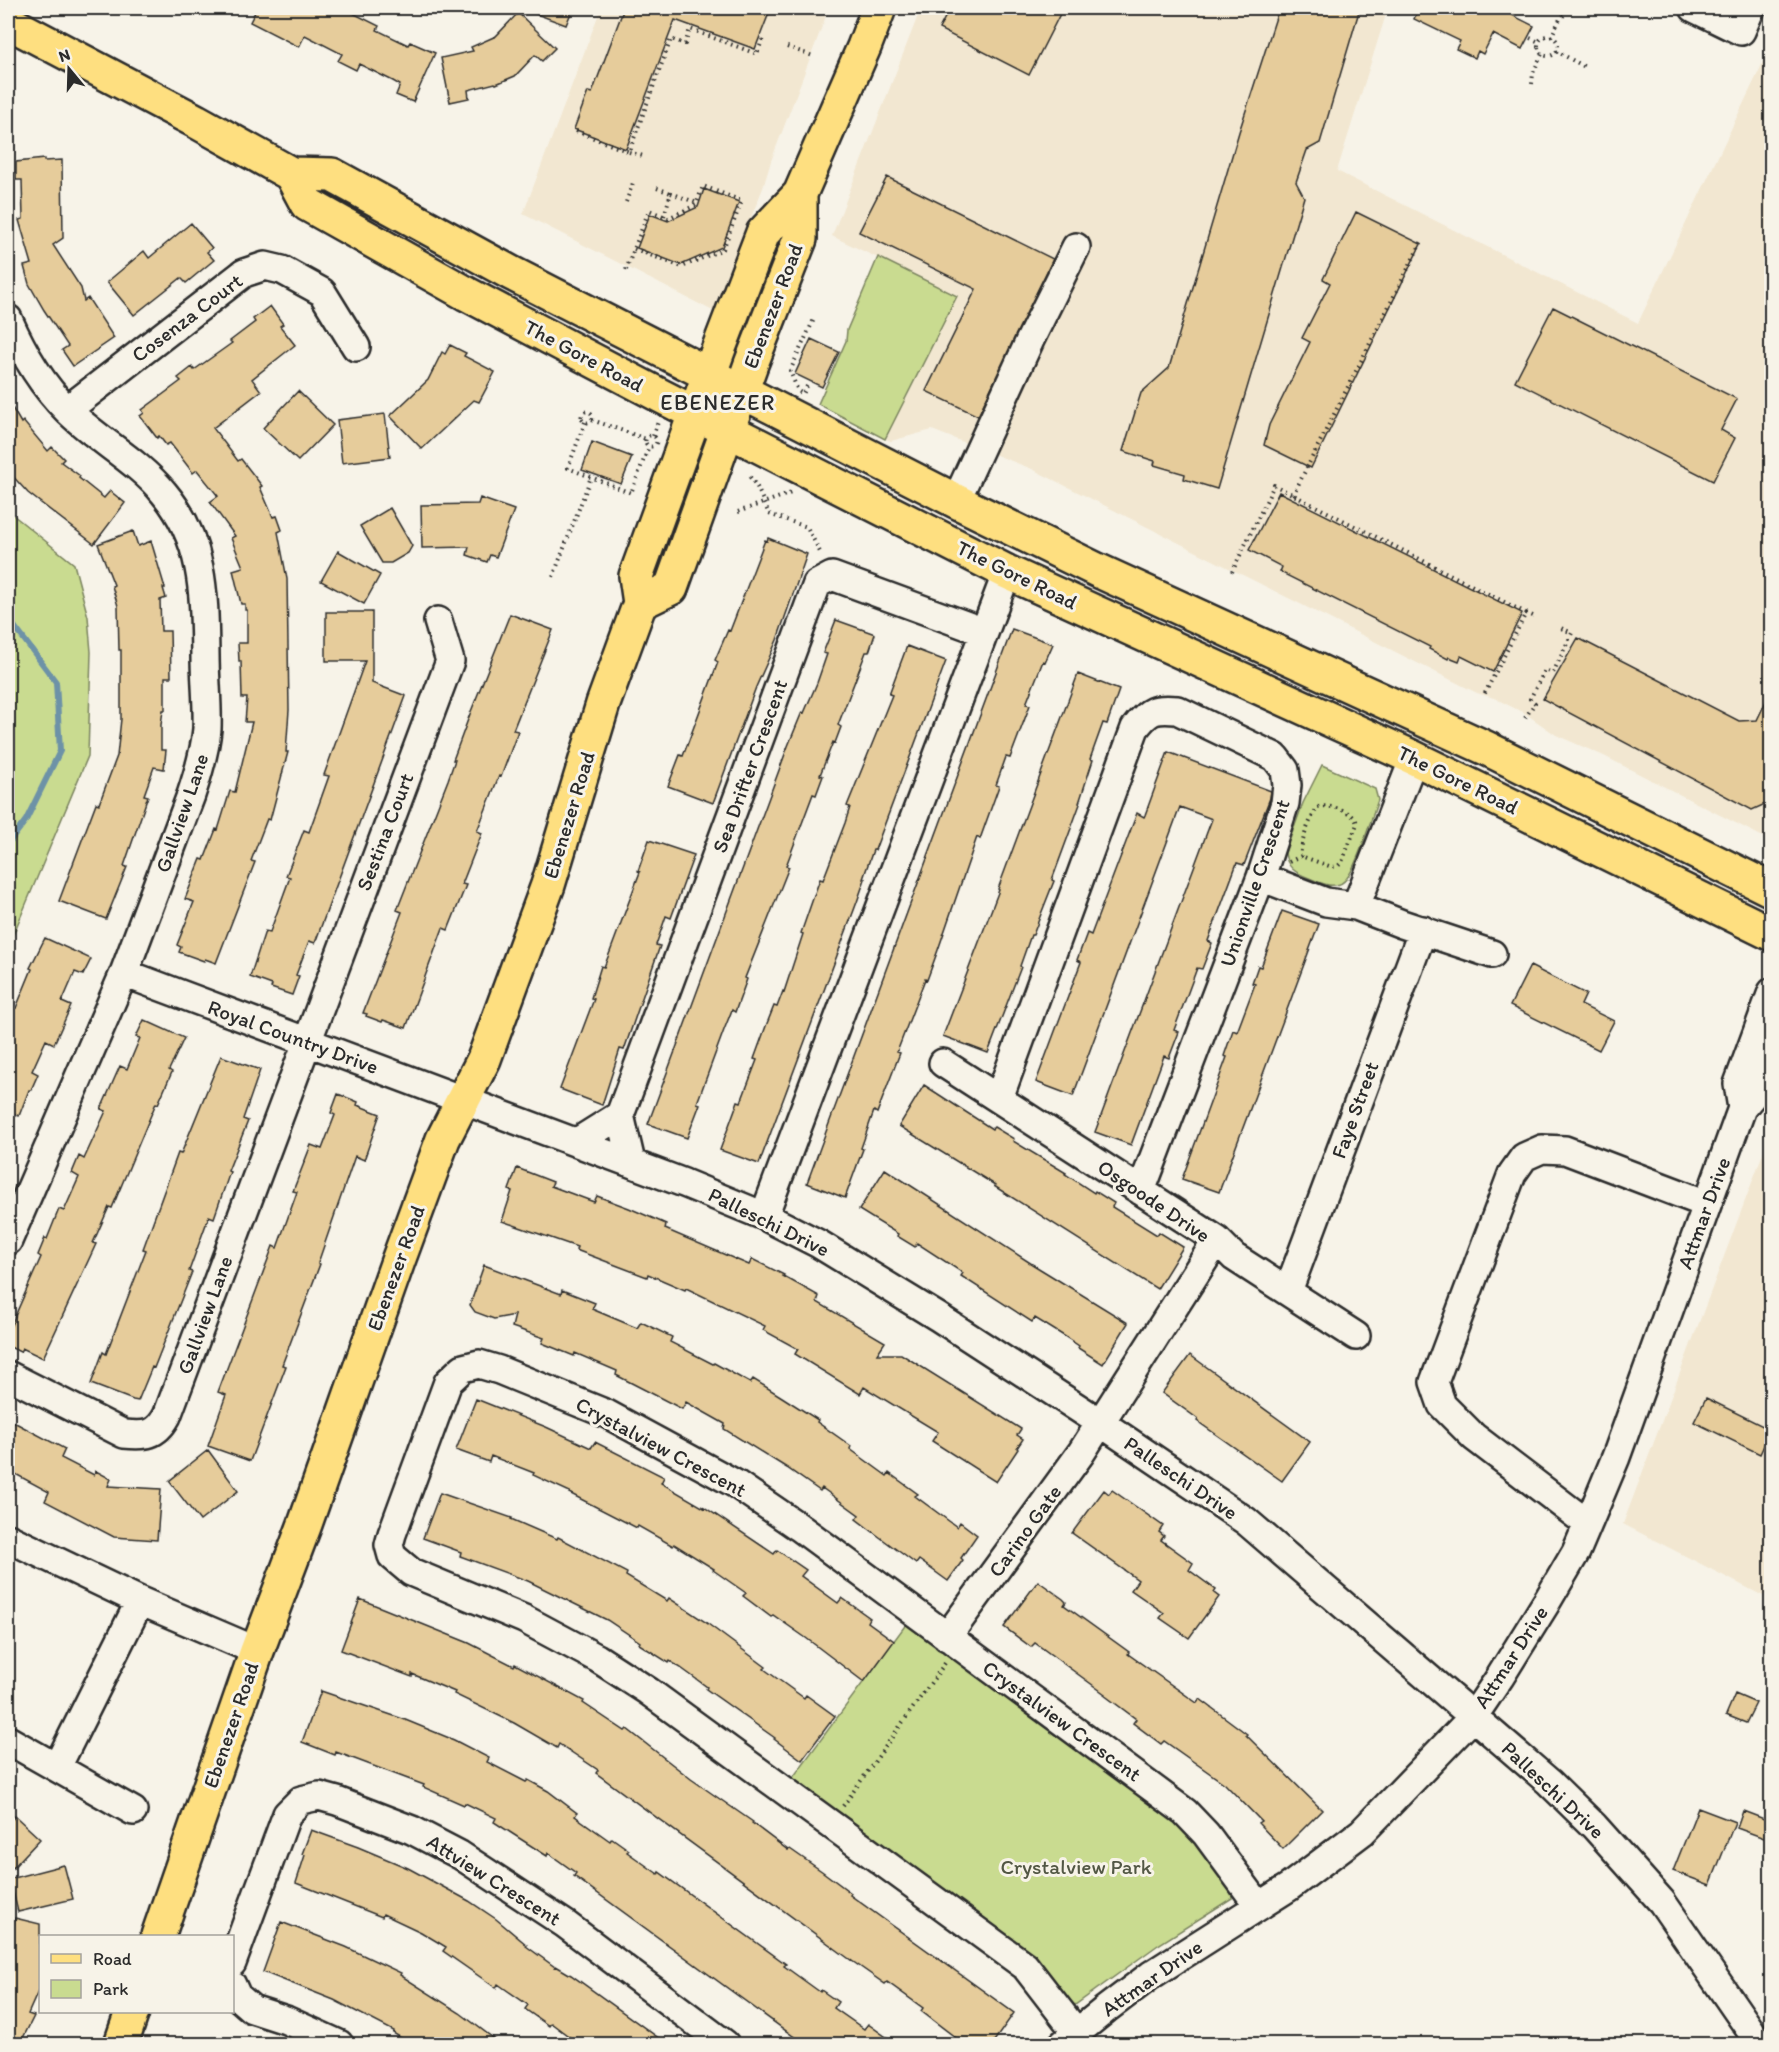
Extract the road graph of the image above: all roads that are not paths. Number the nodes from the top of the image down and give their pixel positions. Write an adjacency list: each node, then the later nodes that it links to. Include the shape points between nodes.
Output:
1 (879, 8): 6 (main road, Ebenezer Road)
2 (1694, 8): 3 (street, via 1741,31)
3 (1751, 8)
4 (8, 22): 5 (main road, The Gore Road)
5 (291, 174): 10 (main road, The Gore Road, via 332,175); 13 (main road, The Gore Road, via 307,204 467,294)
6 (800, 194): 10 (main road, Ebenezer Road, via 763,233); 11 (main road, Ebenezer Road, via 800,239)
7 (1076, 247): 15 (street)
8 (8, 319): 12 (street, Gallview Lane, via 32,364)
9 (356, 347): 12 (street, Cosenza Court, via 322,292 282,270 265,266 244,273)
10 (708, 376): 11 (main road, The Gore Road); 13 (main road, Ebenezer Road)
11 (741, 392): 14 (main road, Ebenezer Road); 15 (main road, The Gore Road)
12 (67, 410): 27 (street, Gallview Lane, via 150,478 174,505 192,541 204,589 205,743 191,795)
13 (695, 413): 14 (main road, The Gore Road); 17 (main road, Ebenezer Road, via 636,576)
14 (727, 429): 16 (main road, The Gore Road); 17 (main road, Ebenezer Road, via 671,588)
15 (956, 501): 22 (main road, The Gore Road, via 1486,748)
16 (1007, 572): 19 (street); 20 (main road, The Gore Road)
17 (640, 603): 33 (main road, Ebenezer Road, via 603,704 548,885 484,1059)
18 (438, 621): 29 (street, Sestina Court, via 450,661)
19 (984, 632): 35 (street, Sea Drifter Crescent, via 832,576 818,584); 40 (street)
20 (1414, 758): 23 (street); 25 (main road, The Gore Road)
21 (1261, 877): 23 (street, via 1326,902); 32 (street, Unionville Crescent, via 1285,803 1285,770 1275,758 1178,710 1160,708 1146,714 1135,728); 38 (street, Unionville Crescent)
22 (1772, 890)
23 (1356, 906): 24 (street)
24 (1423, 930): 26 (street); 43 (street, Faye Street)
25 (1772, 934)
26 (1492, 954)
27 (124, 973): 29 (street, Royal Country Drive); 42 (street, Gallview Lane)
28 (1772, 992): 34 (street, Attmar Drive, via 1738,1084)
29 (306, 1042): 33 (street, Royal Country Drive); 45 (street, Gallview Lane, via 161,1428 144,1436 124,1434)
30 (1772, 1052): 34 (street, Attmar Drive, via 1758,1089)
31 (943, 1063): 32 (street, Osgoode Drive)
32 (999, 1098): 38 (street, Osgoode Drive)
33 (463, 1100): 36 (street, Palleschi Drive); 51 (main road, Ebenezer Road, via 443,1139)
34 (1742, 1108): 39 (street, Attmar Drive)
35 (620, 1115): 36 (street); 37 (street)
36 (577, 1142): 37 (street, Palleschi Drive)
37 (632, 1162): 40 (street, Palleschi Drive)
38 (1141, 1191): 41 (street, Osgoode Drive)
39 (1707, 1204): 47 (street, Attmar Drive); 47 (street, via 1565,1150 1542,1149 1524,1157 1512,1174 1434,1382 1442,1405 1474,1437)
40 (764, 1216): 46 (street, Palleschi Drive, via 819,1244 938,1317)
41 (1217, 1240): 43 (street, via 1234,1257); 46 (street, Osgoode Drive)
42 (8, 1241)
43 (1288, 1291): 44 (street)
44 (1356, 1336)
45 (8, 1375)
46 (1101, 1423): 50 (street, Carino Gate); 52 (street, Palleschi Drive, via 1246,1521)
47 (1588, 1524): 52 (street, Attmar Drive, via 1546,1603)
48 (8, 1539): 49 (street)
49 (140, 1601): 51 (street); 54 (street)
50 (949, 1647): 56 (street, Crystalview Crescent, via 1185,1812); 61 (street, Crystalview Crescent, via 799,1527 726,1478 607,1414 479,1364 463,1368 448,1383 389,1545 392,1556 411,1572 524,1619 648,1691 1025,1966)
51 (258, 1651): 57 (main road, Ebenezer Road)
52 (1473, 1717): 56 (street, Attmar Drive, via 1362,1832); 65 (street, Palleschi Drive, via 1587,1819 1662,1902)
53 (8, 1740): 54 (street)
54 (57, 1767): 55 (street)
55 (133, 1811)
56 (1259, 1906): 61 (street, Attmar Drive, via 1151,1975)
57 (158, 1935)
58 (234, 1958): 64 (street, Attview Crescent, via 287,1814 301,1800 319,1796 412,1830 460,1855 565,1924)
59 (234, 1989): 63 (street, via 252,2009)
60 (132, 2013): 62 (main road)
61 (1069, 2038)
62 (121, 2044)
63 (339, 2044)
64 (725, 2044)
65 (1760, 2044)

